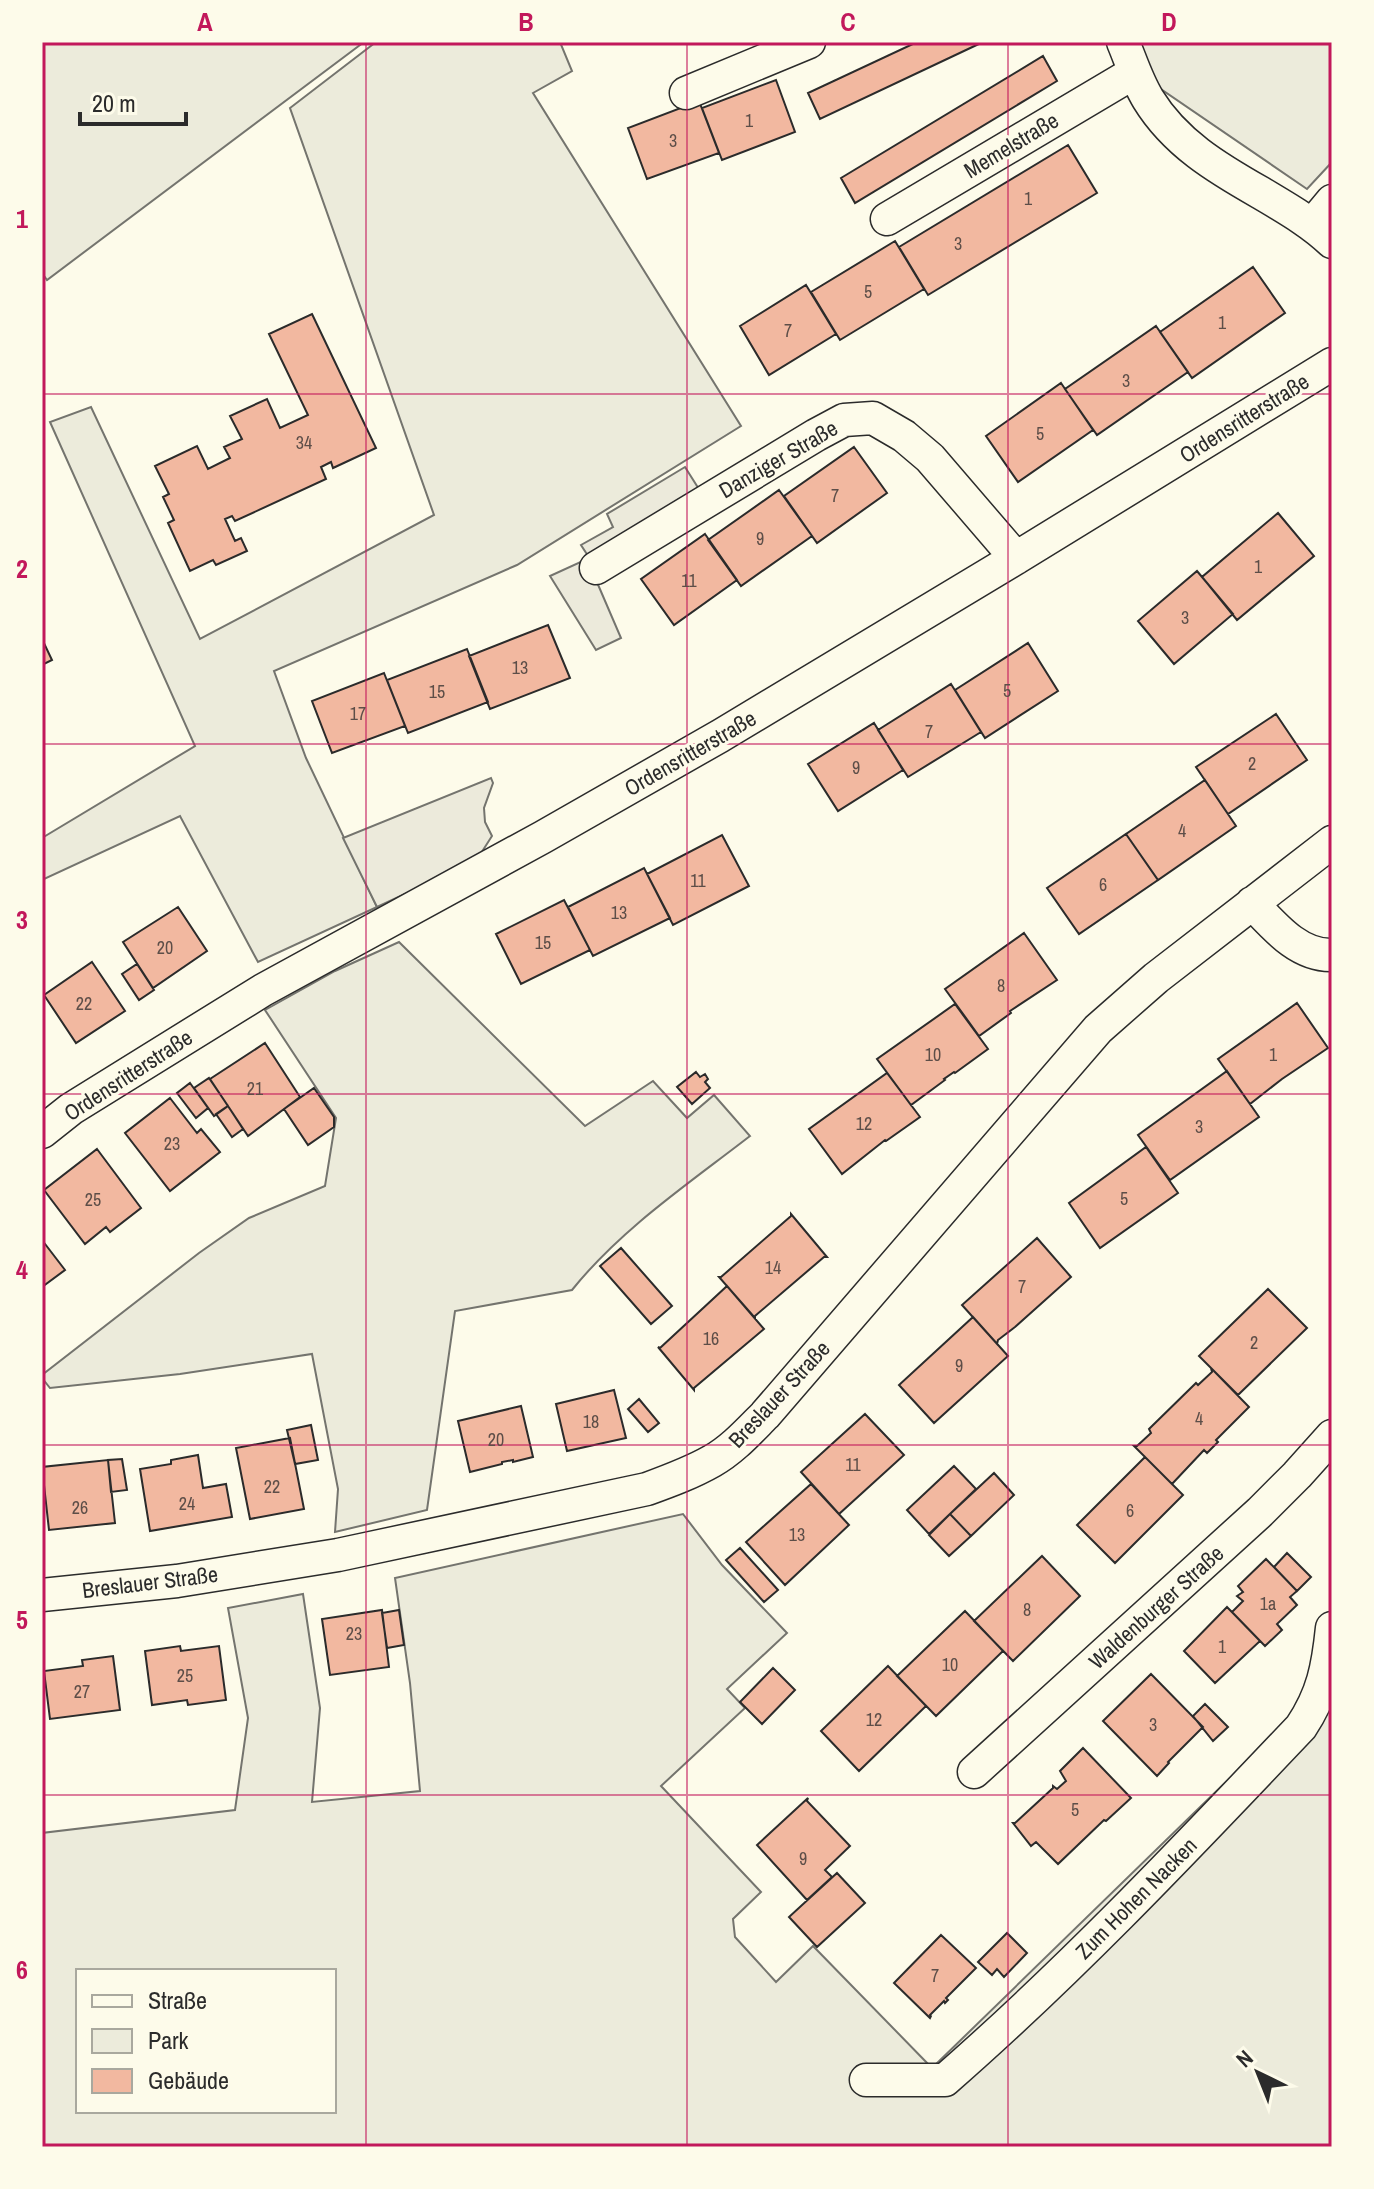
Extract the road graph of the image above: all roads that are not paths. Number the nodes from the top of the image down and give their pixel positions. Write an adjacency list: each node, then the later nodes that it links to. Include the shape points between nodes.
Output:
1 (809, 42): 4 (street)
2 (1123, 42): 3 (street)
3 (1135, 72): 5 (street, Memelstraße); 6 (street, via 1162,120 1198,155)
4 (686, 93)
5 (887, 219)
6 (1325, 223)
7 (1332, 364): 8 (street, Ordensritterstraße)
8 (1016, 558): 9 (street, Danziger Straße, via 930,458 873,418 844,420 816,435); 13 (street, Ordensritterstraße, via 720,736 263,990)
9 (596, 568)
10 (1332, 842): 11 (street, Breslauer Straße)
11 (1252, 903): 12 (street, via 1293,943); 15 (street, Breslauer Straße, via 1098,1029 765,1415 714,1460 647,1489 338,1555 177,1581)
12 (1332, 955)
13 (42, 1132)
14 (1332, 1436): 17 (street, Waldenburger Straße, via 1260,1512)
15 (42, 1595)
16 (1332, 1628): 18 (street, Zum Hohen Nacken, via 1324,1684 1301,1727 1160,1876 1015,2017 945,2080)
17 (974, 1772)
18 (866, 2080)

